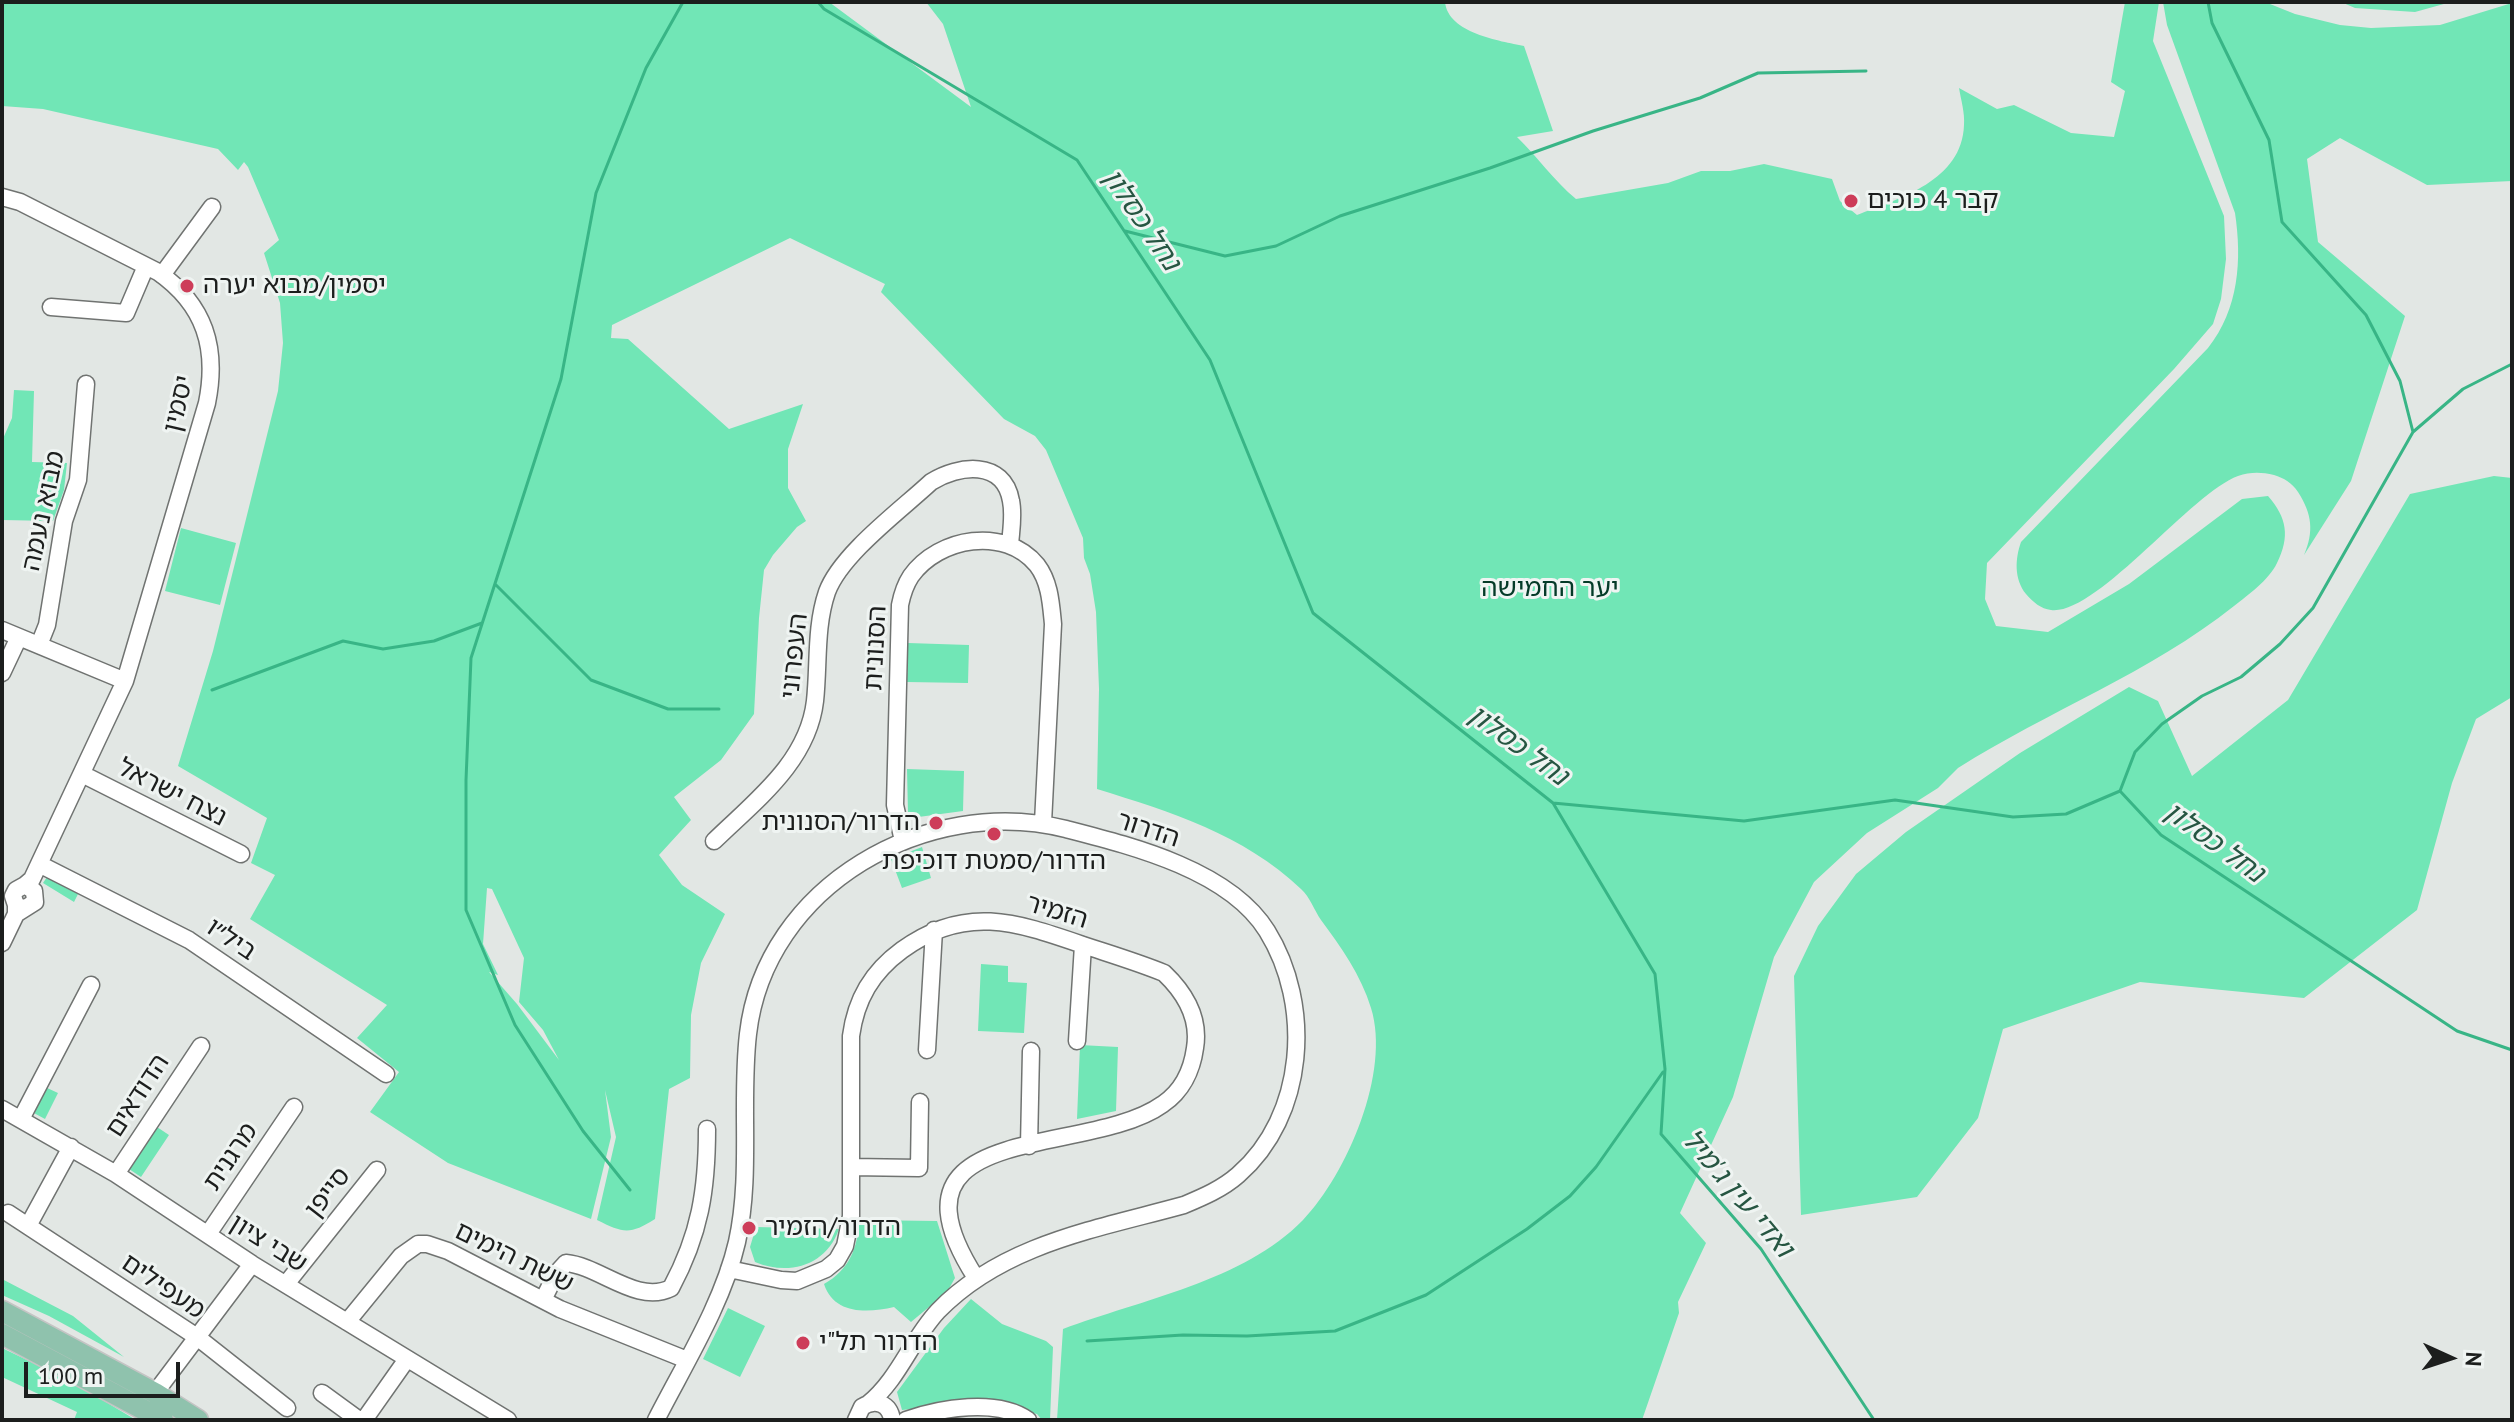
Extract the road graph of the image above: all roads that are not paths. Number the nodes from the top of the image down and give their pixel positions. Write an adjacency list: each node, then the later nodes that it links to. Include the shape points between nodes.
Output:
1 (2, 197): 3 (street, יסמין)
2 (212, 207): 4 (street)
3 (146, 266): 4 (street, יסמין); 5 (street, via 126,313)
4 (162, 275): 12 (street, יסמין, via 185,295 205,328 211,382)
5 (51, 307)
6 (86, 384): 10 (street, מבוא נעמה, via 78,480 64,521)
7 (1010, 545): 14 (street, via 1038,566 1051,597); 15 (street, העפרוני, via 1006,486 982,469 964,468 931,482 849,558 823,607 807,736 785,770); 16 (street, הסנונית, via 979,541 950,547 922,564 903,592 895,805)
8 (2, 630): 9 (street)
9 (19, 637): 10 (street); 11 (street)
10 (39, 645): 12 (street)
11 (2, 673)
12 (125, 681): 13 (street, יסמין)
13 (82, 774): 17 (street, נצח ישראל); 18 (street, יסמין)
14 (1043, 823): 16 (street, הדרור, via 988,821); 43 (street, הדרור, via 1171,862 1204,876 1247,907 1279,952 1288,980 1295,1007 1294,1068 1269,1137 1240,1174 1220,1189 1184,1205 1055,1240)
15 (714, 841)
16 (903, 841): 42 (street, הדרור, via 867,857 822,892 787,932 763,978 748,1032 745,1190)
17 (241, 854)
18 (22, 892): 20 (street, יסמין); 27 (street, ביל״ו, via 189,940)
19 (934, 930): 21 (street, הזמיר, via 998,921); 25 (street); 35 (street, הזמיר, via 880,968 854,1014)
20 (2, 943)
21 (1083, 945): 23 (street); 33 (street, הזמיר, via 1151,967 1176,985 1196,1020 1194,1057 1176,1093 1147,1114)
22 (91, 985): 31 (street)
23 (1077, 1041)
24 (201, 1046): 37 (street, הדודאים)
25 (927, 1050)
26 (1031, 1051): 33 (street)
27 (386, 1074)
28 (920, 1102): 35 (street, via 919,1168)
29 (294, 1107): 40 (street, מרגנית)
30 (2, 1109): 31 (street, שבי ציון)
31 (21, 1119): 34 (street, שבי ציון)
32 (707, 1129): 45 (street, via 701,1214 671,1288 659,1293 631,1288 566,1263)
33 (1029, 1146): 43 (street, הזמיר, via 977,1161 957,1178 950,1193 948,1224)
34 (71, 1147): 37 (street, שבי ציון); 39 (street)
35 (851, 1167): 42 (street, הזמיר, via 849,1232 837,1260 797,1281)
36 (377, 1170): 44 (street, סייפן)
37 (116, 1174): 40 (street, שבי ציון)
38 (8, 1213): 39 (street, מעפילים)
39 (28, 1226): 49 (street, מעפילים)
40 (208, 1234): 41 (street, שבי ציון)
41 (252, 1264): 44 (street, שבי ציון); 49 (street)
42 (729, 1269): 51 (street, הדרור)
43 (976, 1278): 52 (street, הדרור, via 925,1325)
44 (286, 1284): 47 (street, שבי ציון)
45 (543, 1300): 47 (street, ששת הימים, via 437,1246 418,1244 401,1256); 51 (street, ששת הימים)
46 (2, 1311): 53 (main road)
47 (347, 1322): 50 (street, שבי ציון)
48 (2, 1334): 59 (main road)
49 (197, 1337): 53 (street); 55 (street, מעפילים)
50 (407, 1359): 61 (street); 62 (street, שבי ציון)
51 (687, 1360): 63 (street, הדרור)
52 (888, 1386): 56 (street, הדרור); 57 (street, הדרור)
53 (155, 1393): 60 (main road)
54 (322, 1393): 61 (street)
55 (287, 1408)
56 (890, 1413): 57 (street, via 879,1403); 58 (street)
57 (858, 1414)
58 (911, 1418): 64 (street, via 978,1407 1006,1410)
59 (163, 1420)
60 (198, 1420)
61 (362, 1420)
62 (508, 1420)
63 (656, 1420)
64 (1028, 1420)

